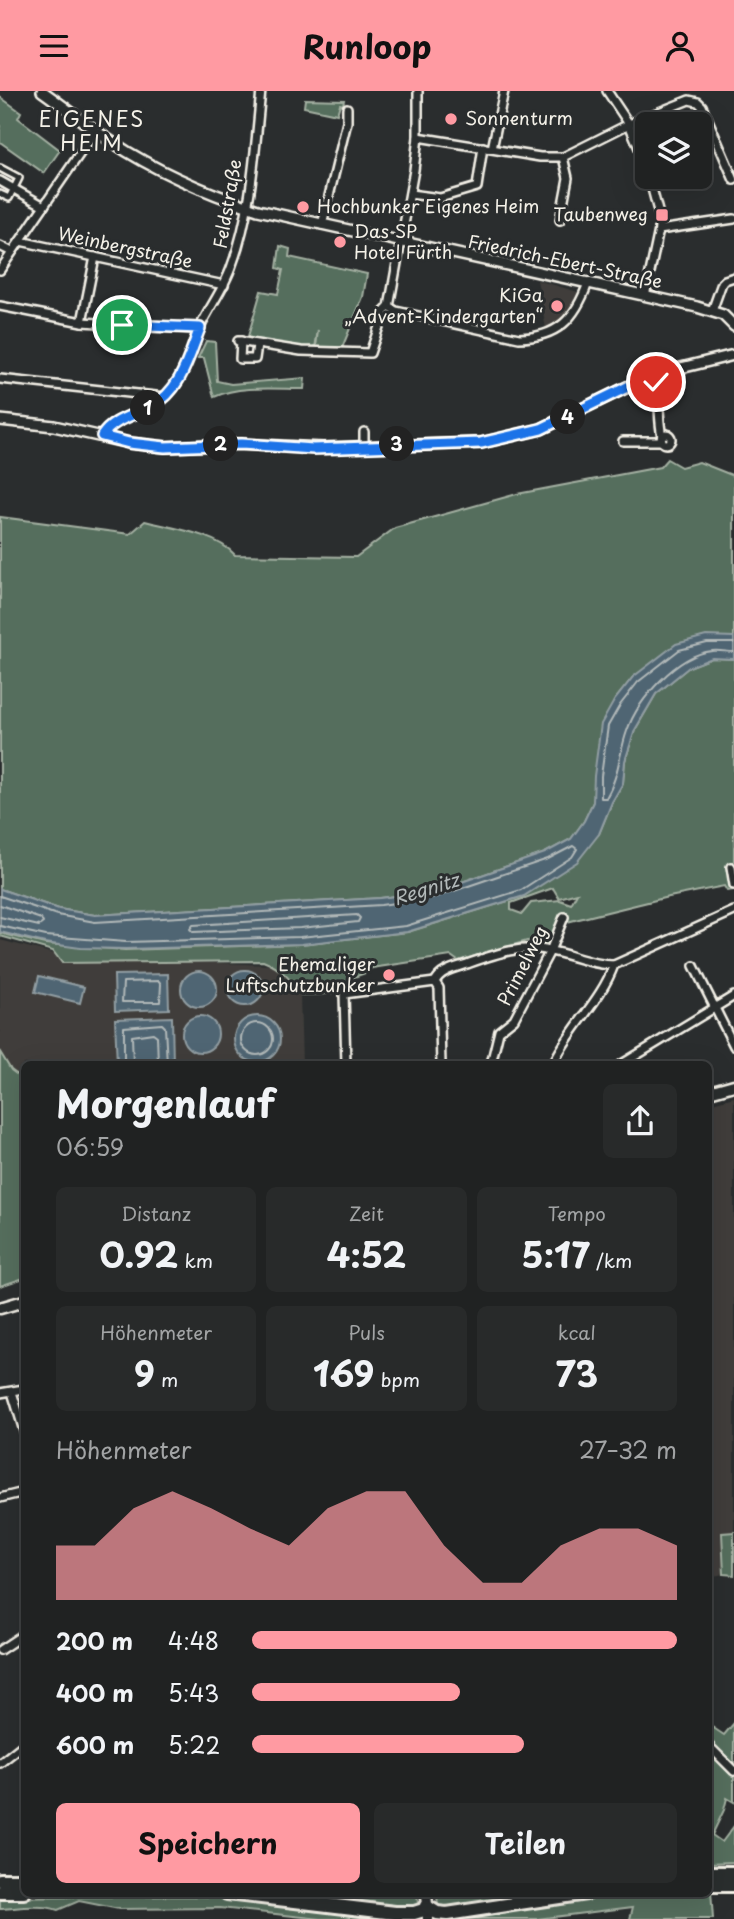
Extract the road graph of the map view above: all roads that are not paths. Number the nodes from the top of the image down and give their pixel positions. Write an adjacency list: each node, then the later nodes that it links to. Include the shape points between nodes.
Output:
1 (42, 91): 8 (street, Friedrich-Ebert-Straße)
2 (261, 91): 22 (street, Feldstraße)
3 (418, 91): 9 (street)
4 (504, 91): 12 (street)
5 (607, 91): 7 (street)
6 (347, 109): 25 (street)
7 (629, 124): 10 (street); 13 (street); 15 (street, via 689,100 698,102)
8 (96, 129): 21 (street); 22 (street, Friedrich-Ebert-Straße, via 167,174)
9 (418, 137): 11 (street); 20 (street)
10 (635, 139)
11 (483, 147): 12 (street); 20 (street, via 477,187 440,198)
12 (492, 149): 13 (street)
13 (563, 157): 24 (street, via 568,178)
14 (0, 168): 17 (street, via 19,178)
15 (734, 180)
16 (0, 181): 17 (street)
17 (14, 188): 19 (street, via 9,198); 21 (street)
18 (652, 189): 26 (street)
19 (0, 194)
20 (410, 194): 28 (street)
21 (44, 206): 27 (street)
22 (246, 206): 25 (street, Friedrich-Ebert-Straße); 35 (street, Feldstraße, via 239,245)
23 (734, 219): 26 (street)
24 (561, 220)
25 (322, 225): 28 (street, Friedrich-Ebert-Straße)
26 (659, 230): 36 (street)
27 (20, 241): 30 (street); 31 (street, Weinbergstraße)
28 (401, 242): 34 (street, Friedrich-Ebert-Straße); 38 (street)
29 (0, 246): 30 (street)
30 (12, 252): 32 (street)
31 (95, 257): 35 (street, Weinbergstraße); 40 (street)
32 (0, 270)
33 (734, 277): 39 (street, via 722,283)
34 (588, 283): 36 (street, Friedrich-Ebert-Straße); 38 (street, via 570,318 537,338 519,338)
35 (224, 285): 42 (street, Feldstraße)
36 (645, 296): 39 (street, Friedrich-Ebert-Straße)
37 (0, 306): 40 (street)
38 (389, 307): 43 (street, via 370,353)
39 (712, 311): 41 (street, Friedrich-Ebert-Straße)
40 (82, 322): 42 (street)
41 (734, 326)
42 (200, 328): 47 (street, Feldstraße, via 179,379)
43 (257, 345): 43 (street, via 240,341 240,359 255,359)
44 (734, 355): 45 (street)
45 (652, 375): 51 (street, via 662,439); 52 (street, via 558,422 511,438 467,445)
46 (0, 379): 47 (street)
47 (165, 397): 50 (street, Feldstraße, via 114,423)
48 (0, 420): 50 (street)
49 (364, 432): 52 (street)
50 (102, 436): 52 (street, via 165,447)
51 (623, 442)
52 (364, 446)
53 (730, 867): 54 (street)
54 (734, 885)
55 (734, 911): 58 (street)
56 (564, 918): 57 (street, Primelweg)
57 (550, 951): 58 (street); 60 (street, via 522,947 443,972); 66 (street, Primelweg, via 514,1019 499,1031)
58 (614, 965): 67 (street)
59 (694, 966): 62 (street)
60 (435, 982): 64 (street, via 344,994); 65 (street, via 439,988)
61 (734, 996): 62 (street)
62 (714, 1007): 63 (street); 68 (street)
63 (734, 1046)
64 (345, 1061)
65 (441, 1061)
66 (492, 1061)
67 (554, 1061)
68 (627, 1061)
69 (734, 1085): 70 (main road)
70 (712, 1091)
71 (21, 1302): 72 (main road)
72 (0, 1308)
73 (21, 1390): 75 (street)
74 (0, 1392): 75 (street)
75 (12, 1392): 76 (street)
76 (21, 1421)
77 (21, 1493): 78 (street)
78 (0, 1498)
79 (21, 1636): 80 (street)
80 (0, 1650)
81 (21, 1746): 83 (street)
82 (712, 1749): 84 (street)
83 (0, 1763)
84 (734, 1771)
85 (712, 1873): 86 (highway)
86 (734, 1873)
87 (0, 1880): 88 (highway)
88 (21, 1880)
89 (712, 1885): 90 (highway)
90 (734, 1885)
91 (0, 1892): 92 (highway)
92 (21, 1892)
93 (261, 1897): 97 (highway)
94 (559, 1897): 96 (highway)
95 (427, 1906): 96 (highway, via 441,1914); 97 (highway, via 414,1913)
96 (460, 1912): 99 (highway)
97 (395, 1913): 98 (highway)
98 (414, 1919)
99 (445, 1919)

